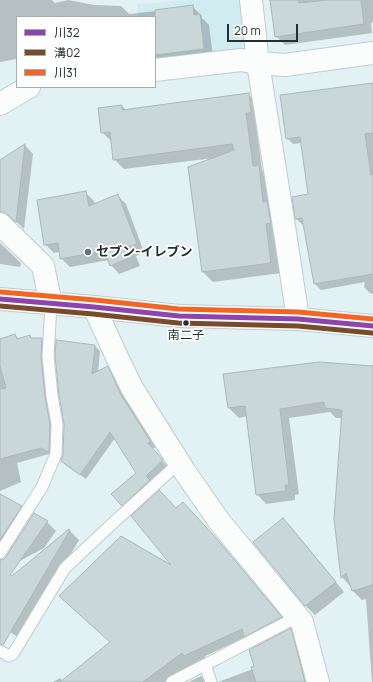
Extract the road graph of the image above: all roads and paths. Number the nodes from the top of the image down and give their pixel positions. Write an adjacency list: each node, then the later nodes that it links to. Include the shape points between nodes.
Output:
1 (252, 0): 3 (main road)
2 (373, 53): 3 (main road, via 285,65)
3 (258, 63): 4 (main road, via 241,60); 11 (main road)
4 (156, 70)
5 (27, 88): 6 (main road)
6 (0, 104)
7 (0, 224): 9 (main road, via 43,266)
8 (0, 299): 9 (main road)
9 (51, 304): 10 (main road); 14 (lane, via 48,356 57,424 56,454 42,487)
10 (94, 307): 11 (main road, via 179,316); 13 (main road, via 132,388)
11 (298, 319): 12 (main road)
12 (373, 326)
13 (179, 463): 15 (main road, via 220,521); 16 (lane, via 65,568 13,654 9,656)
14 (0, 553)
15 (297, 617): 17 (lane); 20 (main road, via 302,622)
16 (0, 651)
17 (205, 665): 18 (lane); 19 (lane)
18 (172, 682)
19 (211, 682)
20 (318, 682)

